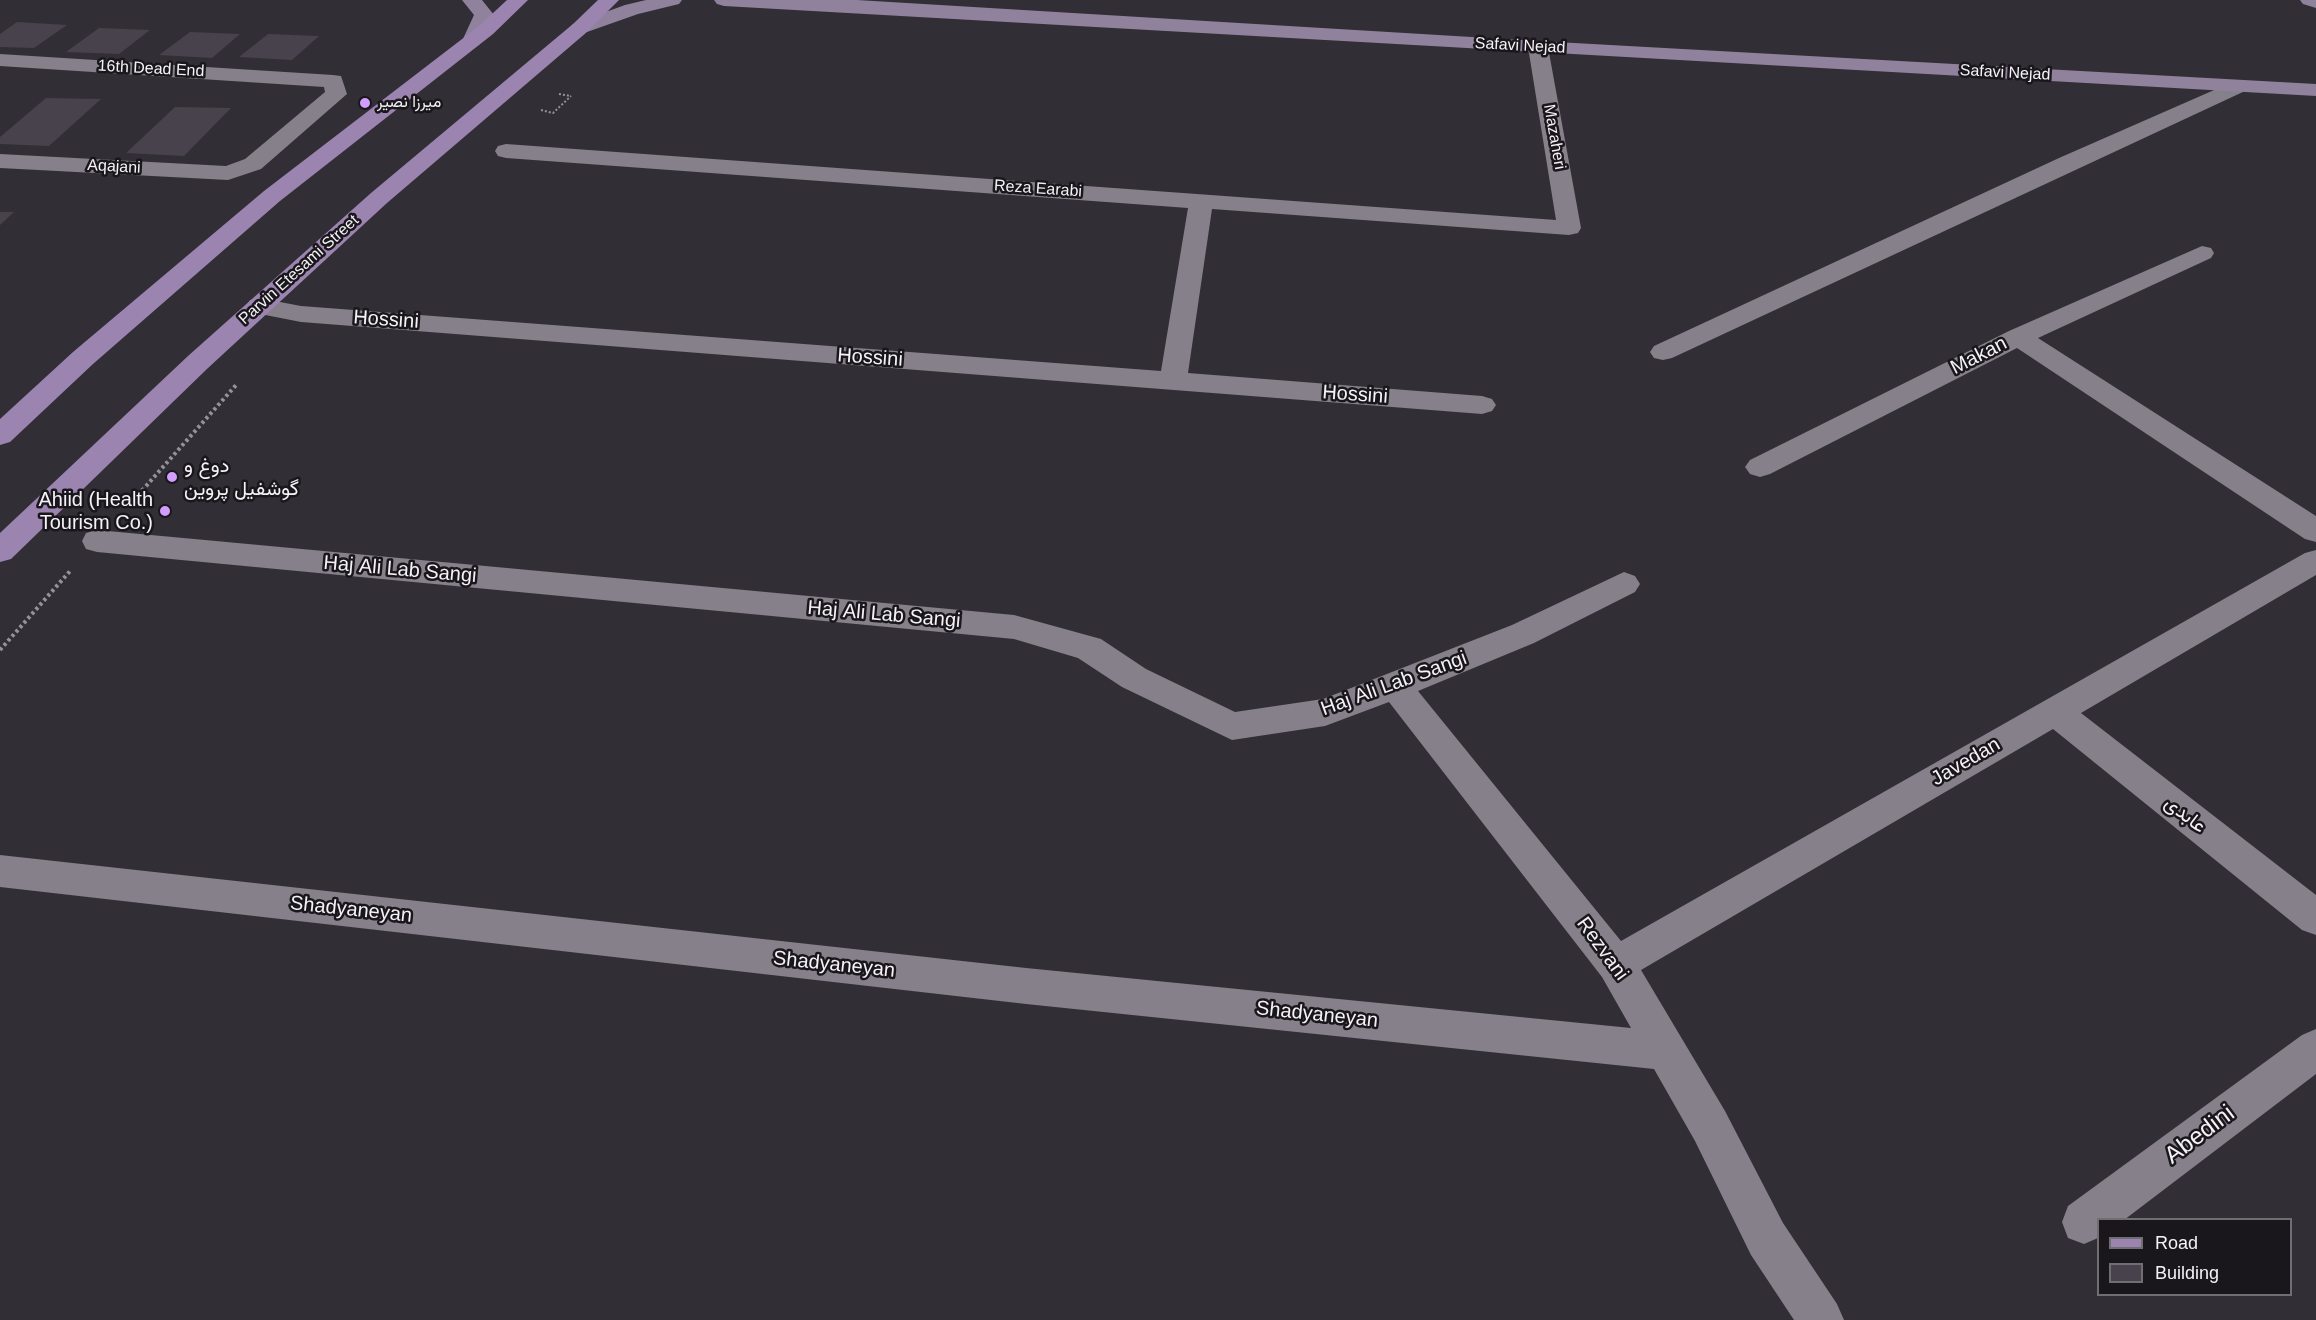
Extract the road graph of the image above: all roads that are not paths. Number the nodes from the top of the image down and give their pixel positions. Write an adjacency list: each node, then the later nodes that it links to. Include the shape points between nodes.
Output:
1 (472, 0): 10 (street, via 484,15)
2 (518, 0): 10 (main road)
3 (609, 0): 9 (main road, Parvin Etesami Street)
4 (672, 0): 9 (street, via 632,9)
5 (724, 0): 11 (street, Safavi Nejad)
6 (2310, 0): 7 (street)
7 (2316, 2)
8 (1244, 10): 13 (street, Safavi Nejad, via 2292,71)
9 (580, 28): 21 (main road, Parvin Etesami Street, via 379,198)
10 (472, 41): 26 (main road, via 272,196 83,358)
11 (1538, 47): 14 (street, Safavi Nejad); 19 (street, Mazaheri)
12 (0, 60): 17 (street, 16th Dead End, via 333,81 336,94 253,164)
13 (2314, 84): 14 (street, Safavi Nejad)
14 (2237, 86): 23 (street)
15 (506, 150): 18 (street, Reza Earabi)
16 (0, 161): 17 (street, Aqajani)
17 (228, 173)
18 (1201, 201): 19 (street, Reza Earabi); 24 (street)
19 (1569, 228)
20 (2202, 253): 22 (street, Makan)
21 (259, 306): 24 (street, Hossini, via 301,314); 30 (main road, Parvin Etesami Street)
22 (2018, 337): 27 (street, Makan); 28 (street)
23 (1663, 352)
24 (1173, 382): 25 (street, Hossini)
25 (1482, 405)
26 (0, 435)
27 (1760, 467)
28 (2316, 531)
29 (97, 542): 33 (street, Haj Ali Lab Sangi, via 1014,627 1089,648 1134,678 1232,726 1325,712)
30 (0, 551)
31 (2316, 561): 34 (street, Javedan)
32 (1624, 584): 33 (street, Haj Ali Lab Sangi, via 1523,634)
33 (1395, 686): 37 (street, Rezvani)
34 (2055, 711): 36 (street, عابدی); 37 (street, Javedan)
35 (0, 871): 39 (street, Shadyaneyan, via 1026,986)
36 (2316, 918)
37 (1616, 964): 39 (street, Rezvani)
38 (2316, 1049): 40 (street, Abedini)
39 (1668, 1051): 41 (street, Rezvani, via 1767,1239)
40 (2084, 1222)
41 (1821, 1320)

